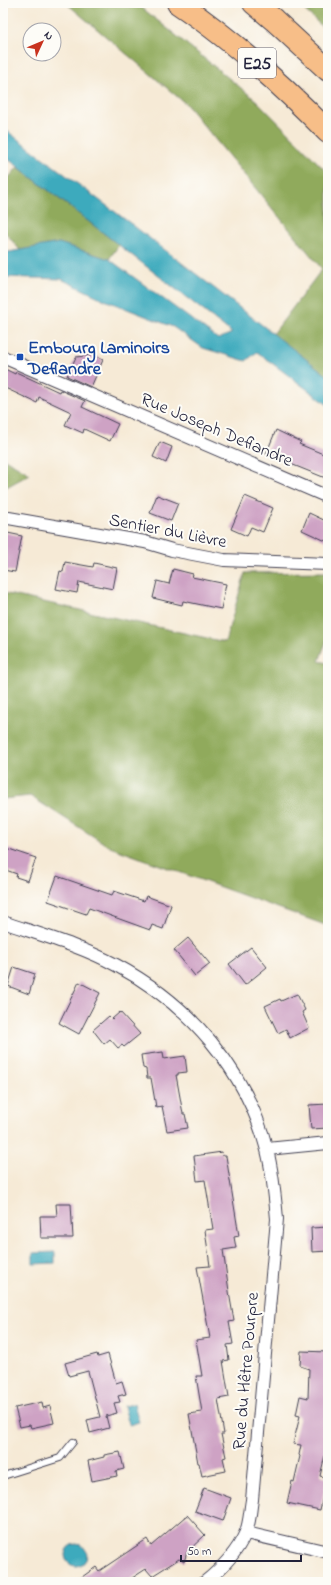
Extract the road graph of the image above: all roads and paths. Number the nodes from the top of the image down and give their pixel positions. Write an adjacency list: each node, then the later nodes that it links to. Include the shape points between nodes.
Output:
1 (178, 3): 4 (highway, E25, via 244,52 287,90)
2 (254, 3): 3 (highway, E25)
3 (328, 70)
4 (328, 132)
5 (3, 357): 6 (street, Rue Joseph Deflandre)
6 (328, 497)
7 (3, 517): 8 (street, Sentier du Lièvre, via 145,542 224,560)
8 (328, 564)
9 (3, 922): 11 (street, Rue du Hêtre Pourpre, via 87,951 116,964 144,981 174,1005 208,1037 235,1073 252,1108)
10 (328, 1143): 11 (street)
11 (267, 1149): 14 (street, Rue du Hêtre Pourpre, via 277,1219 252,1500)
12 (73, 1442): 13 (lane, via 60,1458)
13 (3, 1476)
14 (246, 1533): 15 (street); 16 (street, Rue du Hêtre Pourpre, via 231,1556)
15 (328, 1552)
16 (205, 1582)

